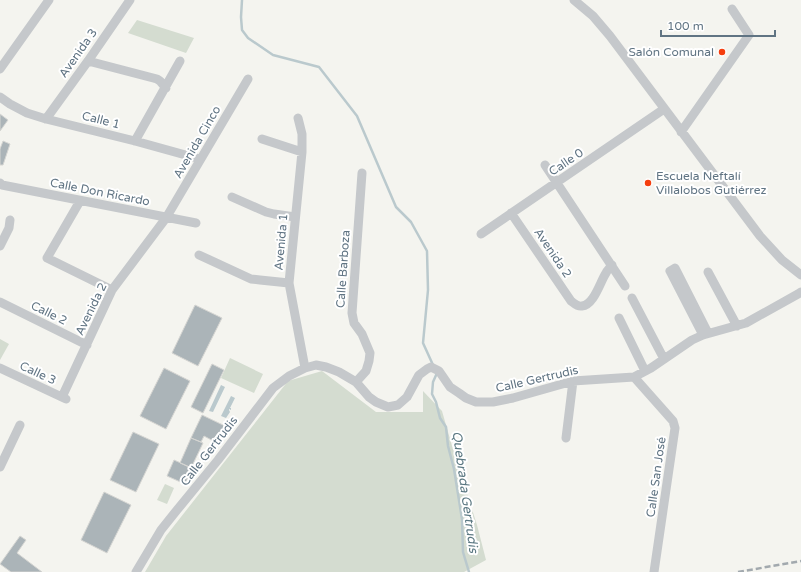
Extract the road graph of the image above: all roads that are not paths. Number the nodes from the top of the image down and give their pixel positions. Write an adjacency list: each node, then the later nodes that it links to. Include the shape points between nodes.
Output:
1 (49, 0): 7 (street)
2 (130, 0): 5 (street, Avenida 3)
3 (574, 0): 11 (street, via 602,26)
4 (732, 9): 14 (street, via 749,34)
5 (88, 61): 9 (street, via 157,79); 13 (street, Avenida 3)
6 (180, 61): 9 (street)
7 (0, 68)
8 (248, 79): 18 (street, Avenida Cinco)
9 (166, 88): 16 (street)
10 (0, 97): 13 (street, Calle 1, via 27,113)
11 (664, 109): 14 (street); 21 (street, Calle 0)
12 (298, 118): 17 (street, Avenida 1, via 302,134)
13 (46, 119): 16 (street, Calle 1)
14 (681, 132): 35 (street, via 760,236 782,260)
15 (262, 139): 17 (street)
16 (135, 141): 18 (street, Calle 1)
17 (302, 152): 26 (street, Avenida 1)
18 (200, 159): 27 (street, Avenida Cinco)
19 (544, 165): 21 (street)
20 (362, 173): 52 (street, Calle Barboza, via 352,313 354,323 370,353 366,371)
21 (556, 182): 25 (street, Calle 0); 33 (street)
22 (0, 183): 24 (street, Calle Don Ricardo)
23 (232, 197): 26 (street, via 266,212)
24 (80, 200): 27 (street, Calle Don Ricardo); 38 (street, via 47,258)
25 (511, 214): 30 (street, Calle 0); 33 (street, Avenida 2, via 570,301 576,306 588,304)
26 (295, 217): 36 (street, Avenida 1)
27 (166, 218): 29 (street, Calle Don Ricardo); 38 (street, Avenida 2)
28 (10, 220): 31 (street)
29 (196, 223)
30 (481, 234)
31 (0, 246)
32 (199, 255): 36 (street, via 251,278)
33 (612, 265): 37 (street)
34 (708, 272): 43 (street)
35 (801, 275)
36 (289, 283): 48 (street, Avenida 1)
37 (625, 286)
38 (112, 290): 45 (street, Avenida 2)
39 (801, 292): 43 (street, Calle Gertrudis)
40 (632, 298): 46 (street)
41 (0, 302): 45 (street, Calle 2)
42 (619, 318): 49 (street)
43 (737, 326): 44 (street, Calle Gertrudis)
44 (705, 334): 44 (street, via 675,268 670,271); 46 (street, Calle Gertrudis)
45 (87, 345): 53 (street, Avenida 2)
46 (664, 359): 49 (street, Calle Gertrudis)
47 (0, 368): 53 (street, Calle 3)
48 (304, 368): 52 (street, Calle Gertrudis, via 316,365 326,367); 57 (street, Calle Gertrudis, via 273,388 161,530)
49 (645, 371): 50 (street, Calle Gertrudis)
50 (634, 377): 51 (street, Calle Gertrudis); 58 (street, Calle San José, via 673,421 675,428)
51 (573, 381): 52 (street, Calle Gertrudis, via 513,398 476,402 450,386 439,371 431,367 421,372 407,397 398,405 388,406 369,397); 55 (street)
52 (356, 382)
53 (64, 398)
54 (20, 425): 56 (street)
55 (566, 438)
56 (0, 467)
57 (136, 572)
58 (654, 572)

